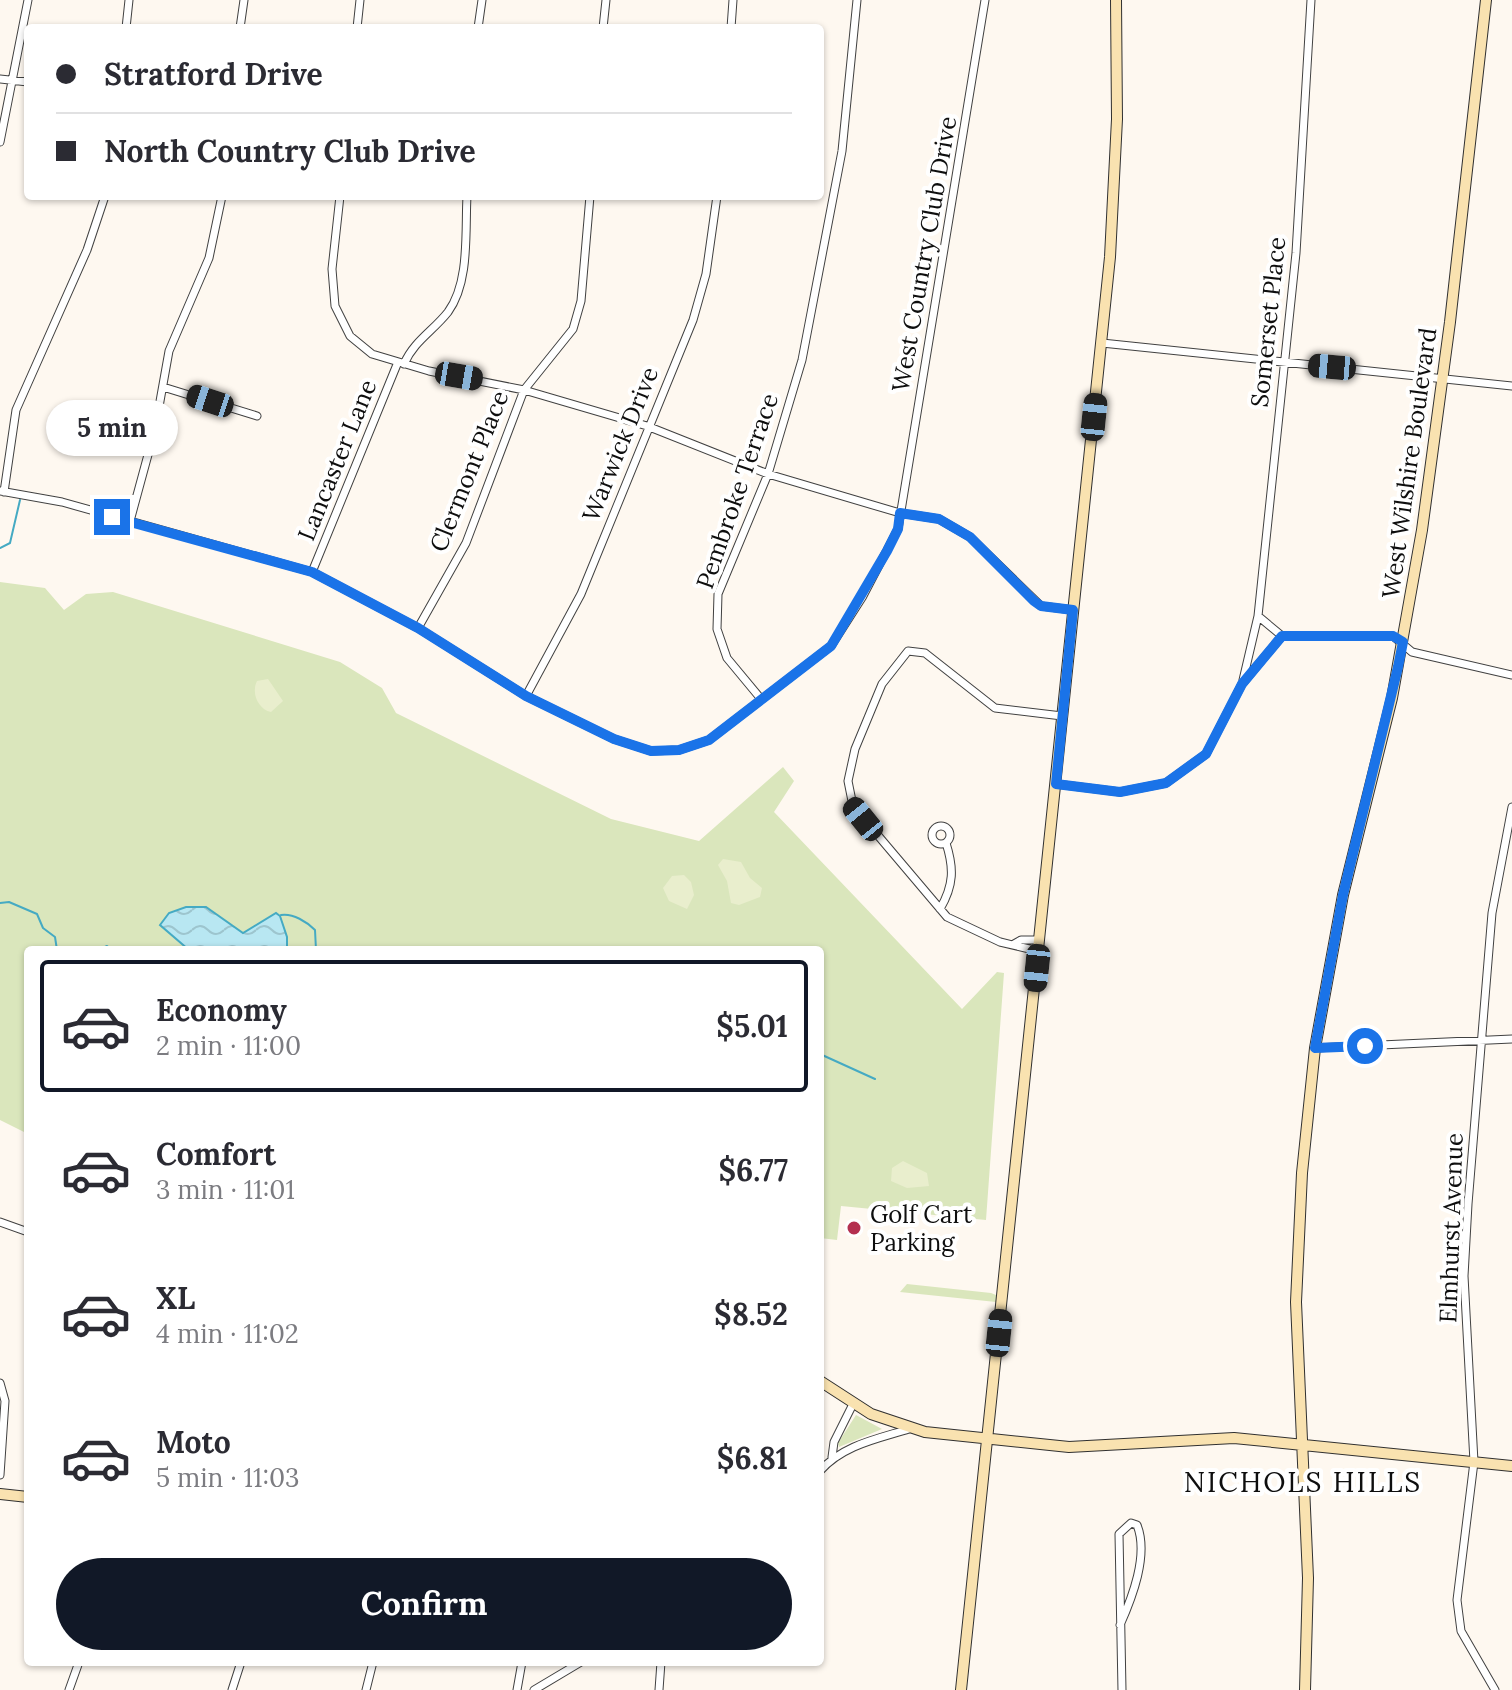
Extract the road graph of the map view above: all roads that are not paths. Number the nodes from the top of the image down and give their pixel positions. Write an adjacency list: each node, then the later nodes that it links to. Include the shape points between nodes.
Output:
1 (28, 0): 20 (street)
2 (129, 0): 13 (street)
3 (244, 0): 14 (street)
4 (360, 0): 15 (street)
5 (482, 0): 16 (street)
6 (606, 0): 17 (street)
7 (733, 0): 18 (street)
8 (857, 0): 38 (street, Pembroke Terrace, via 837,181 802,360)
9 (985, 0): 40 (street, West Country Club Drive)
10 (1116, 0): 29 (street, via 1115,170)
11 (1311, 0): 30 (street, Somerset Place)
12 (1486, 0): 32 (street, West Wilshire Boulevard)
13 (126, 24)
14 (241, 24)
15 (357, 24)
16 (479, 24)
17 (603, 24)
18 (731, 24)
19 (0, 79): 20 (street)
20 (12, 80): 21 (street); 22 (street)
21 (24, 82)
22 (0, 142)
23 (104, 200): 39 (street, via 16,410)
24 (221, 200): 34 (street, via 209,258 169,351)
25 (340, 200): 31 (street, via 332,269 335,306 358,346)
26 (467, 200): 31 (street, Lancaster Lane, via 459,290 446,315)
27 (590, 200): 35 (street, Clermont Place, via 581,301 573,329)
28 (716, 200): 37 (street, Warwick Drive, via 693,320)
29 (1102, 343): 30 (street); 43 (street)
30 (1285, 362): 32 (street); 44 (street, Somerset Place)
31 (401, 363): 35 (street); 42 (street, Lancaster Lane)
32 (1443, 378): 33 (street); 47 (street, West Wilshire Boulevard)
33 (1512, 386)
34 (163, 387): 36 (street); 41 (street)
35 (524, 390): 37 (street); 45 (street, Clermont Place, via 466,543)
36 (257, 416)
37 (647, 426): 38 (street); 50 (street, Warwick Drive, via 581,594)
38 (768, 474): 40 (street); 51 (street, Pembroke Terrace, via 718,594 717,629 727,658)
39 (2, 492): 41 (street, West Country Club Drive)
40 (900, 513): 43 (street, via 939,519 970,537 1041,606); 51 (street, West Country Club Drive, via 884,556 831,646)
41 (130, 521): 42 (street, West Country Club Drive)
42 (312, 572): 45 (street, West Country Club Drive)
43 (1073, 610): 52 (street)
44 (1258, 616): 46 (street); 49 (street, Somerset Place)
45 (418, 628): 50 (street, West Country Club Drive)
46 (1282, 636): 47 (street, via 1393,636); 49 (street)
47 (1403, 642): 48 (street, via 1412,652); 60 (street, West Wilshire Boulevard, via 1343,895)
48 (1512, 675)
49 (1242, 684): 53 (street, via 1206,754 1166,783 1120,792)
50 (526, 696): 51 (street, West Country Club Drive, via 651,751 679,750 709,740)
51 (761, 699)
52 (1062, 716): 53 (street); 56 (street, via 995,708 916,651 908,651 882,684 855,749 850,798)
53 (1056, 784): 57 (street)
54 (1512, 807): 59 (street, Elmhurst Avenue, via 1492,913)
55 (946, 843): 56 (street, via 952,875)
56 (940, 909): 57 (street, via 967,929)
57 (1039, 946): 67 (street)
58 (1512, 1039): 59 (street)
59 (1482, 1041): 60 (street); 70 (street, Elmhurst Avenue, via 1464,1276)
60 (1315, 1048): 68 (street, West Wilshire Boulevard, via 1296,1302)
61 (0, 1222): 62 (street)
62 (24, 1231)
63 (0, 1383): 73 (street, via 5,1401)
64 (824, 1384): 65 (street)
65 (853, 1404): 66 (street); 69 (street)
66 (909, 1429): 67 (street); 69 (street)
67 (988, 1439): 68 (street, via 1069,1447 1234,1438); 89 (street)
68 (1302, 1443): 70 (street); 91 (street, West Wilshire Boulevard, via 1308,1578)
69 (832, 1457): 71 (street)
70 (1474, 1462): 72 (street); 92 (street, Elmhurst Avenue, via 1457,1600 1461,1631)
71 (824, 1466)
72 (1512, 1466)
73 (0, 1475)
74 (0, 1494): 75 (street)
75 (24, 1497)
76 (1120, 1625): 76 (street, via 1138,1571 1141,1534 1131,1523 1119,1534); 90 (street)
77 (78, 1666): 83 (street)
78 (240, 1666): 84 (street)
79 (372, 1666): 85 (street)
80 (521, 1666): 86 (street)
81 (574, 1666): 87 (street)
82 (661, 1666): 88 (street)
83 (69, 1690)
84 (232, 1690)
85 (366, 1690)
86 (517, 1690)
87 (534, 1690)
88 (659, 1690)
89 (961, 1690)
90 (1122, 1690)
91 (1305, 1690)
92 (1495, 1690)

